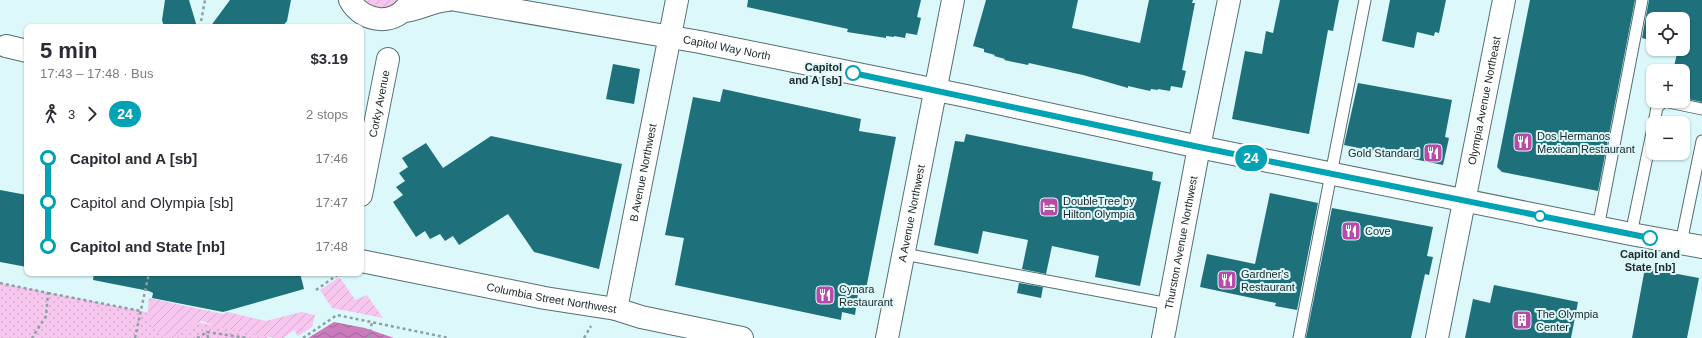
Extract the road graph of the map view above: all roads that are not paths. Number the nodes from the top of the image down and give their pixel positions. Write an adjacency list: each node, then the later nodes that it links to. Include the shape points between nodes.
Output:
1 (350, 0): 11 (street, via 360,12 373,19 384,20 394,17)
2 (448, 0): 11 (street, via 430,2 416,10)
3 (456, 0): 10 (street, Capitol Way North)
4 (678, 0): 12 (street, B Avenue Northwest)
5 (953, 0): 14 (street, A Avenue Northwest)
6 (1229, 0): 18 (street, Thurston Avenue Northwest)
7 (1365, 0): 20 (lane)
8 (1504, 0): 22 (street, Olympia Avenue Northeast)
9 (1642, 0): 23 (lane)
10 (490, 3): 12 (street, Capitol Way North)
11 (407, 6)
12 (670, 36): 14 (street, Capitol Way North); 30 (street, B Avenue Northwest)
13 (388, 59): 21 (street, Corky Avenue)
14 (936, 90): 18 (street, Capitol Way North); 27 (street, A Avenue Northwest)
15 (1702, 109): 16 (lane, via 1664,101 1658,107)
16 (1656, 116)
17 (1702, 140): 25 (lane)
18 (1199, 147): 20 (street, Capitol Way North); 29 (street, Thurston Avenue Northwest)
19 (1646, 160): 24 (lane)
20 (1331, 174): 22 (street, Capitol Way North); 34 (lane)
21 (364, 180)
22 (1464, 201): 23 (street, Capitol Way North); 35 (street, Olympia Avenue Northeast)
23 (1598, 228): 24 (street, Capitol Way North)
24 (1631, 234): 25 (street, Capitol Way North)
25 (1681, 242): 26 (street, Capitol Way North)
26 (1702, 247)
27 (904, 254): 29 (lane); 32 (street, A Avenue Northwest)
28 (364, 262): 30 (street, Columbia Street Northwest, via 545,298)
29 (1169, 304): 33 (street, Thurston Avenue Northwest)
30 (616, 308): 31 (street, Columbia Street Northwest, via 641,317)
31 (742, 338)
32 (887, 338)
33 (1163, 338)
34 (1299, 338)
35 (1437, 338)

